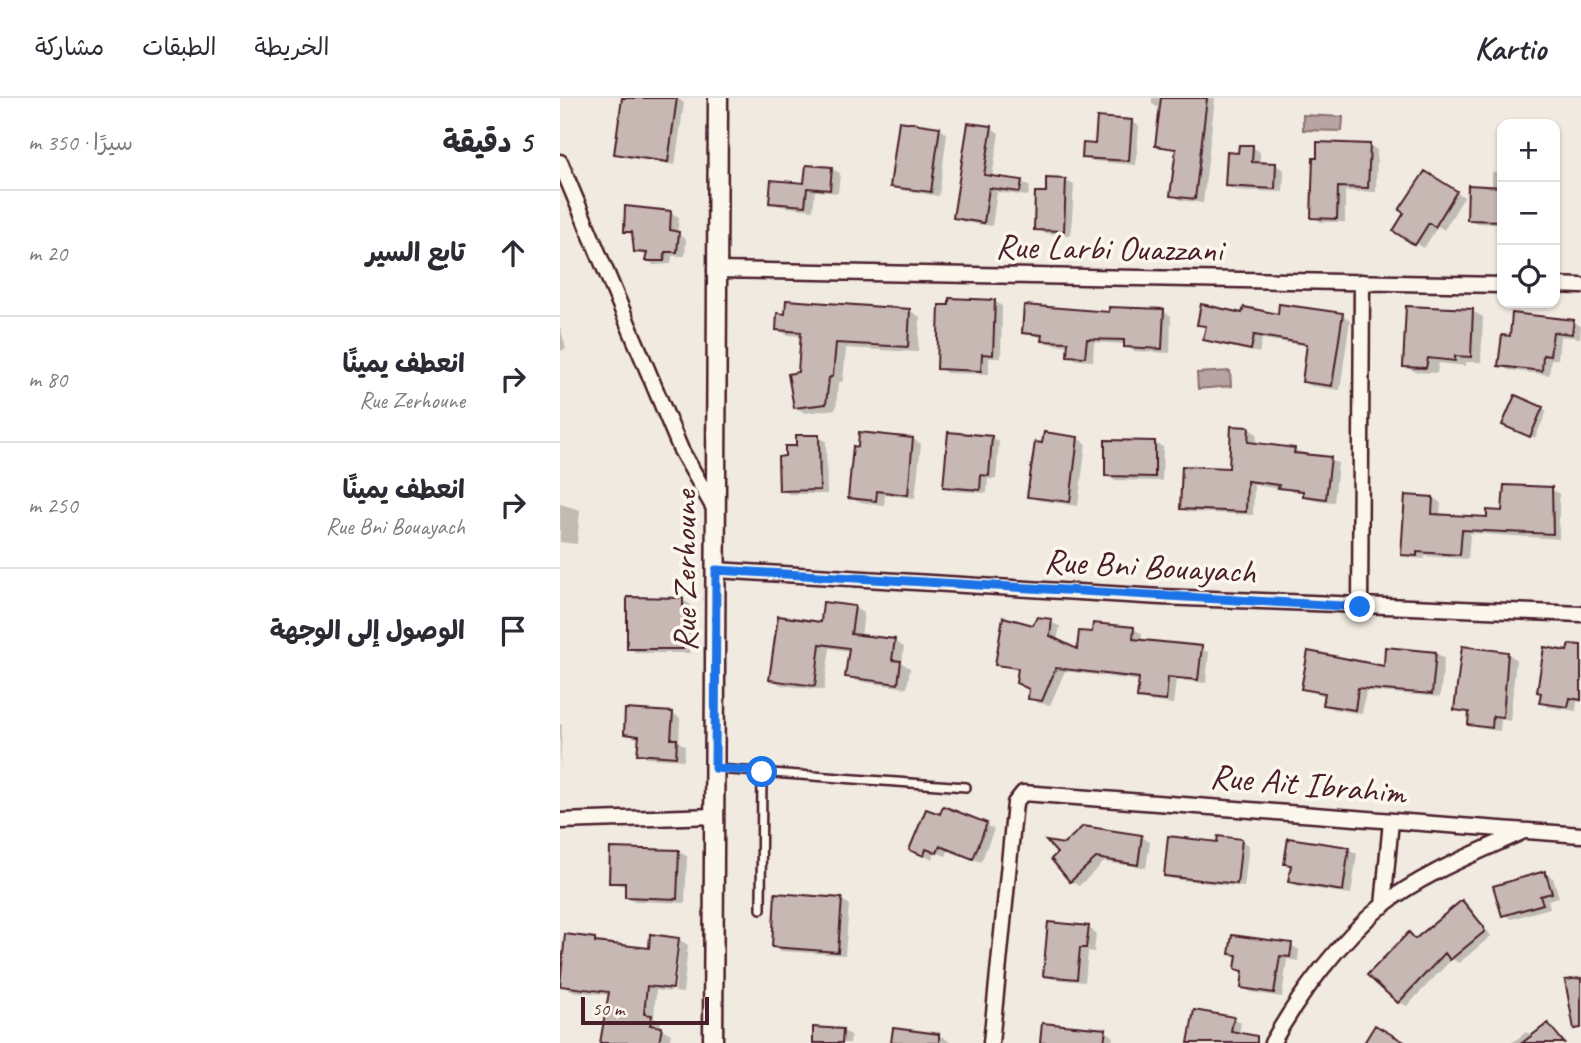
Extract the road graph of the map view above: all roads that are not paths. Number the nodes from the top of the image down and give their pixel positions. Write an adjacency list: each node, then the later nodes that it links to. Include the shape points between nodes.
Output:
1 (718, 98): 3 (street, Rue Zerhoune)
2 (560, 162): 8 (street, via 681,450)
3 (715, 270): 4 (street, Rue Larbi Ouazzani); 8 (street, Rue Zerhoune)
4 (1362, 282): 5 (street, Rue Larbi Ouazzani); 10 (street)
5 (1497, 285)
6 (1560, 285): 7 (street)
7 (1581, 286)
8 (715, 510): 9 (street, Rue Zerhoune)
9 (716, 570): 10 (street, Rue Bni Bouayach); 12 (street, Rue Zerhoune)
10 (1360, 607): 11 (street, Rue Bni Bouayach)
11 (1581, 614)
12 (715, 768): 13 (lane); 15 (street, Rue Zerhoune)
13 (762, 772): 14 (lane); 21 (lane)
14 (966, 787)
15 (715, 816): 16 (street); 22 (street, Rue Zerhoune)
16 (560, 821)
17 (1391, 821): 18 (street, Rue Ait Ibrahim); 20 (street); 23 (street, Rue Ait Ibrahim, via 1023,793 1015,803)
18 (1523, 832): 19 (street, Rue Ait Ibrahim); 20 (street, via 1436,872)
19 (1581, 835)
20 (1383, 906): 24 (street, via 1312,979)
21 (761, 909)
22 (713, 1043)
23 (990, 1043)
24 (1272, 1043)

